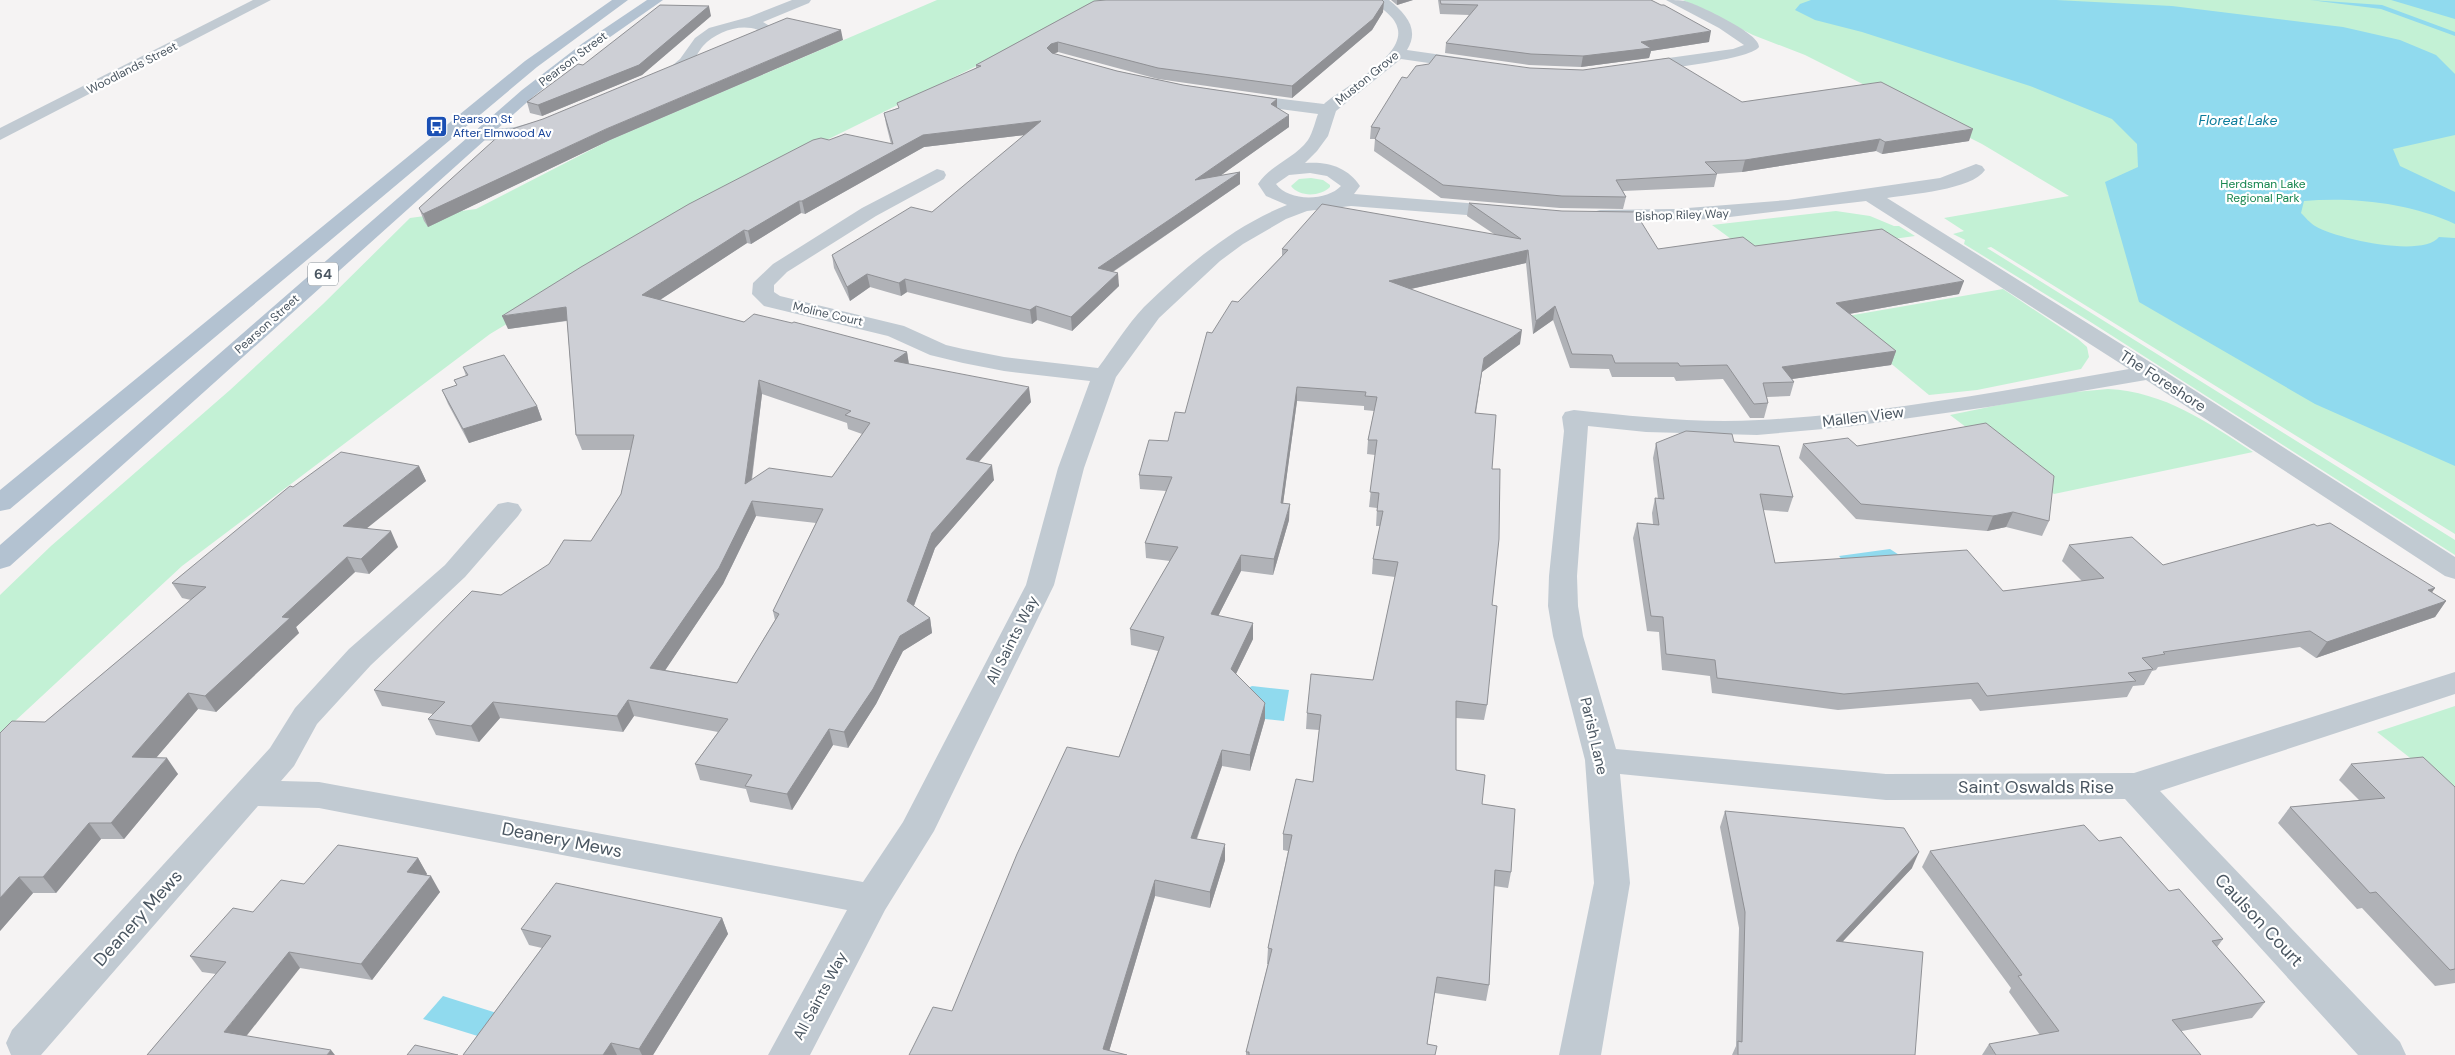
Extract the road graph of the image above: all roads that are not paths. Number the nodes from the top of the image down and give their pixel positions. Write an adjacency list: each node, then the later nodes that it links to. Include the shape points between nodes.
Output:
1 (264, 0): 18 (street, Woodlands Street)
2 (622, 0): 34 (main road, Pearson Street / 64, via 531,64)
3 (656, 0): 19 (main road, Pearson Street / 64, via 588,46)
4 (1382, 0): 10 (street, Muston Grove, via 1400,14 1406,24 1408,32)
5 (1673, 0): 13 (street, via 1748,40 1751,48)
6 (800, 2): 7 (street)
7 (758, 23): 8 (street, via 718,30); 9 (street, via 766,28 765,32)
8 (697, 45): 9 (street); 12 (street, via 688,62)
9 (714, 52): 12 (street)
10 (1400, 54): 11 (street); 16 (street, Muston Grove)
11 (1482, 66)
12 (676, 69): 14 (street)
13 (1628, 69)
14 (658, 77)
15 (1221, 96): 16 (street)
16 (1328, 110): 20 (street, Muston Grove)
17 (549, 122): 19 (street, via 515,132)
18 (0, 135)
19 (481, 135): 36 (main road, Pearson Street / 64)
20 (1319, 136): 23 (street, via 1322,150); 24 (street, Muston Grove, via 1297,162)
21 (1976, 170): 25 (street, Bishop Riley Way, via 1959,179)
22 (937, 175): 32 (street, Moline Court, via 869,212 780,268 764,283 763,294 772,301 896,331 938,350 1004,364)
23 (1343, 176): 24 (street, via 1310,168 1286,170); 26 (street, via 1350,186 1348,192); 27 (street, via 1388,191)
24 (1272, 179): 26 (street, via 1269,190 1288,200); 30 (street, via 1268,200 1258,220)
25 (1869, 195): 29 (street, Bishop Riley Way, via 1746,212); 31 (street, The Foreshore)
26 (1323, 202): 27 (street, via 1351,200); 30 (street, via 1302,206 1279,216)
27 (1456, 207): 28 (street)
28 (1527, 214)
29 (1578, 216)
30 (1236, 240): 32 (street, All Saints Way, via 1151,313)
31 (2150, 372): 33 (street, Mallen View, via 1988,400 1846,420 1757,428 1663,426); 37 (street, The Foreshore)
32 (1104, 376): 42 (street, All Saints Way, via 1071,468 1040,585 916,831)
33 (1574, 417): 39 (street, Parish Lane, via 1577,431 1563,606 1568,636)
34 (0, 503)
35 (508, 510): 41 (street, Deanery Mews, via 455,571 360,657 306,716 282,757)
36 (0, 560)
37 (2455, 570)
38 (2455, 683): 40 (street, Saint Oswalds Rise)
39 (1602, 760): 40 (street, Saint Oswalds Rise, via 1877,786); 45 (street, Parish Lane, via 1612,883)
40 (2134, 786): 46 (street, Caulson Court)
41 (250, 793): 42 (street, Deanery Mews, via 319,795); 43 (street, Deanery Mews)
42 (872, 899): 44 (street, All Saints Way)
43 (26, 1043)
44 (789, 1055)
45 (1580, 1055)
46 (2385, 1055)

